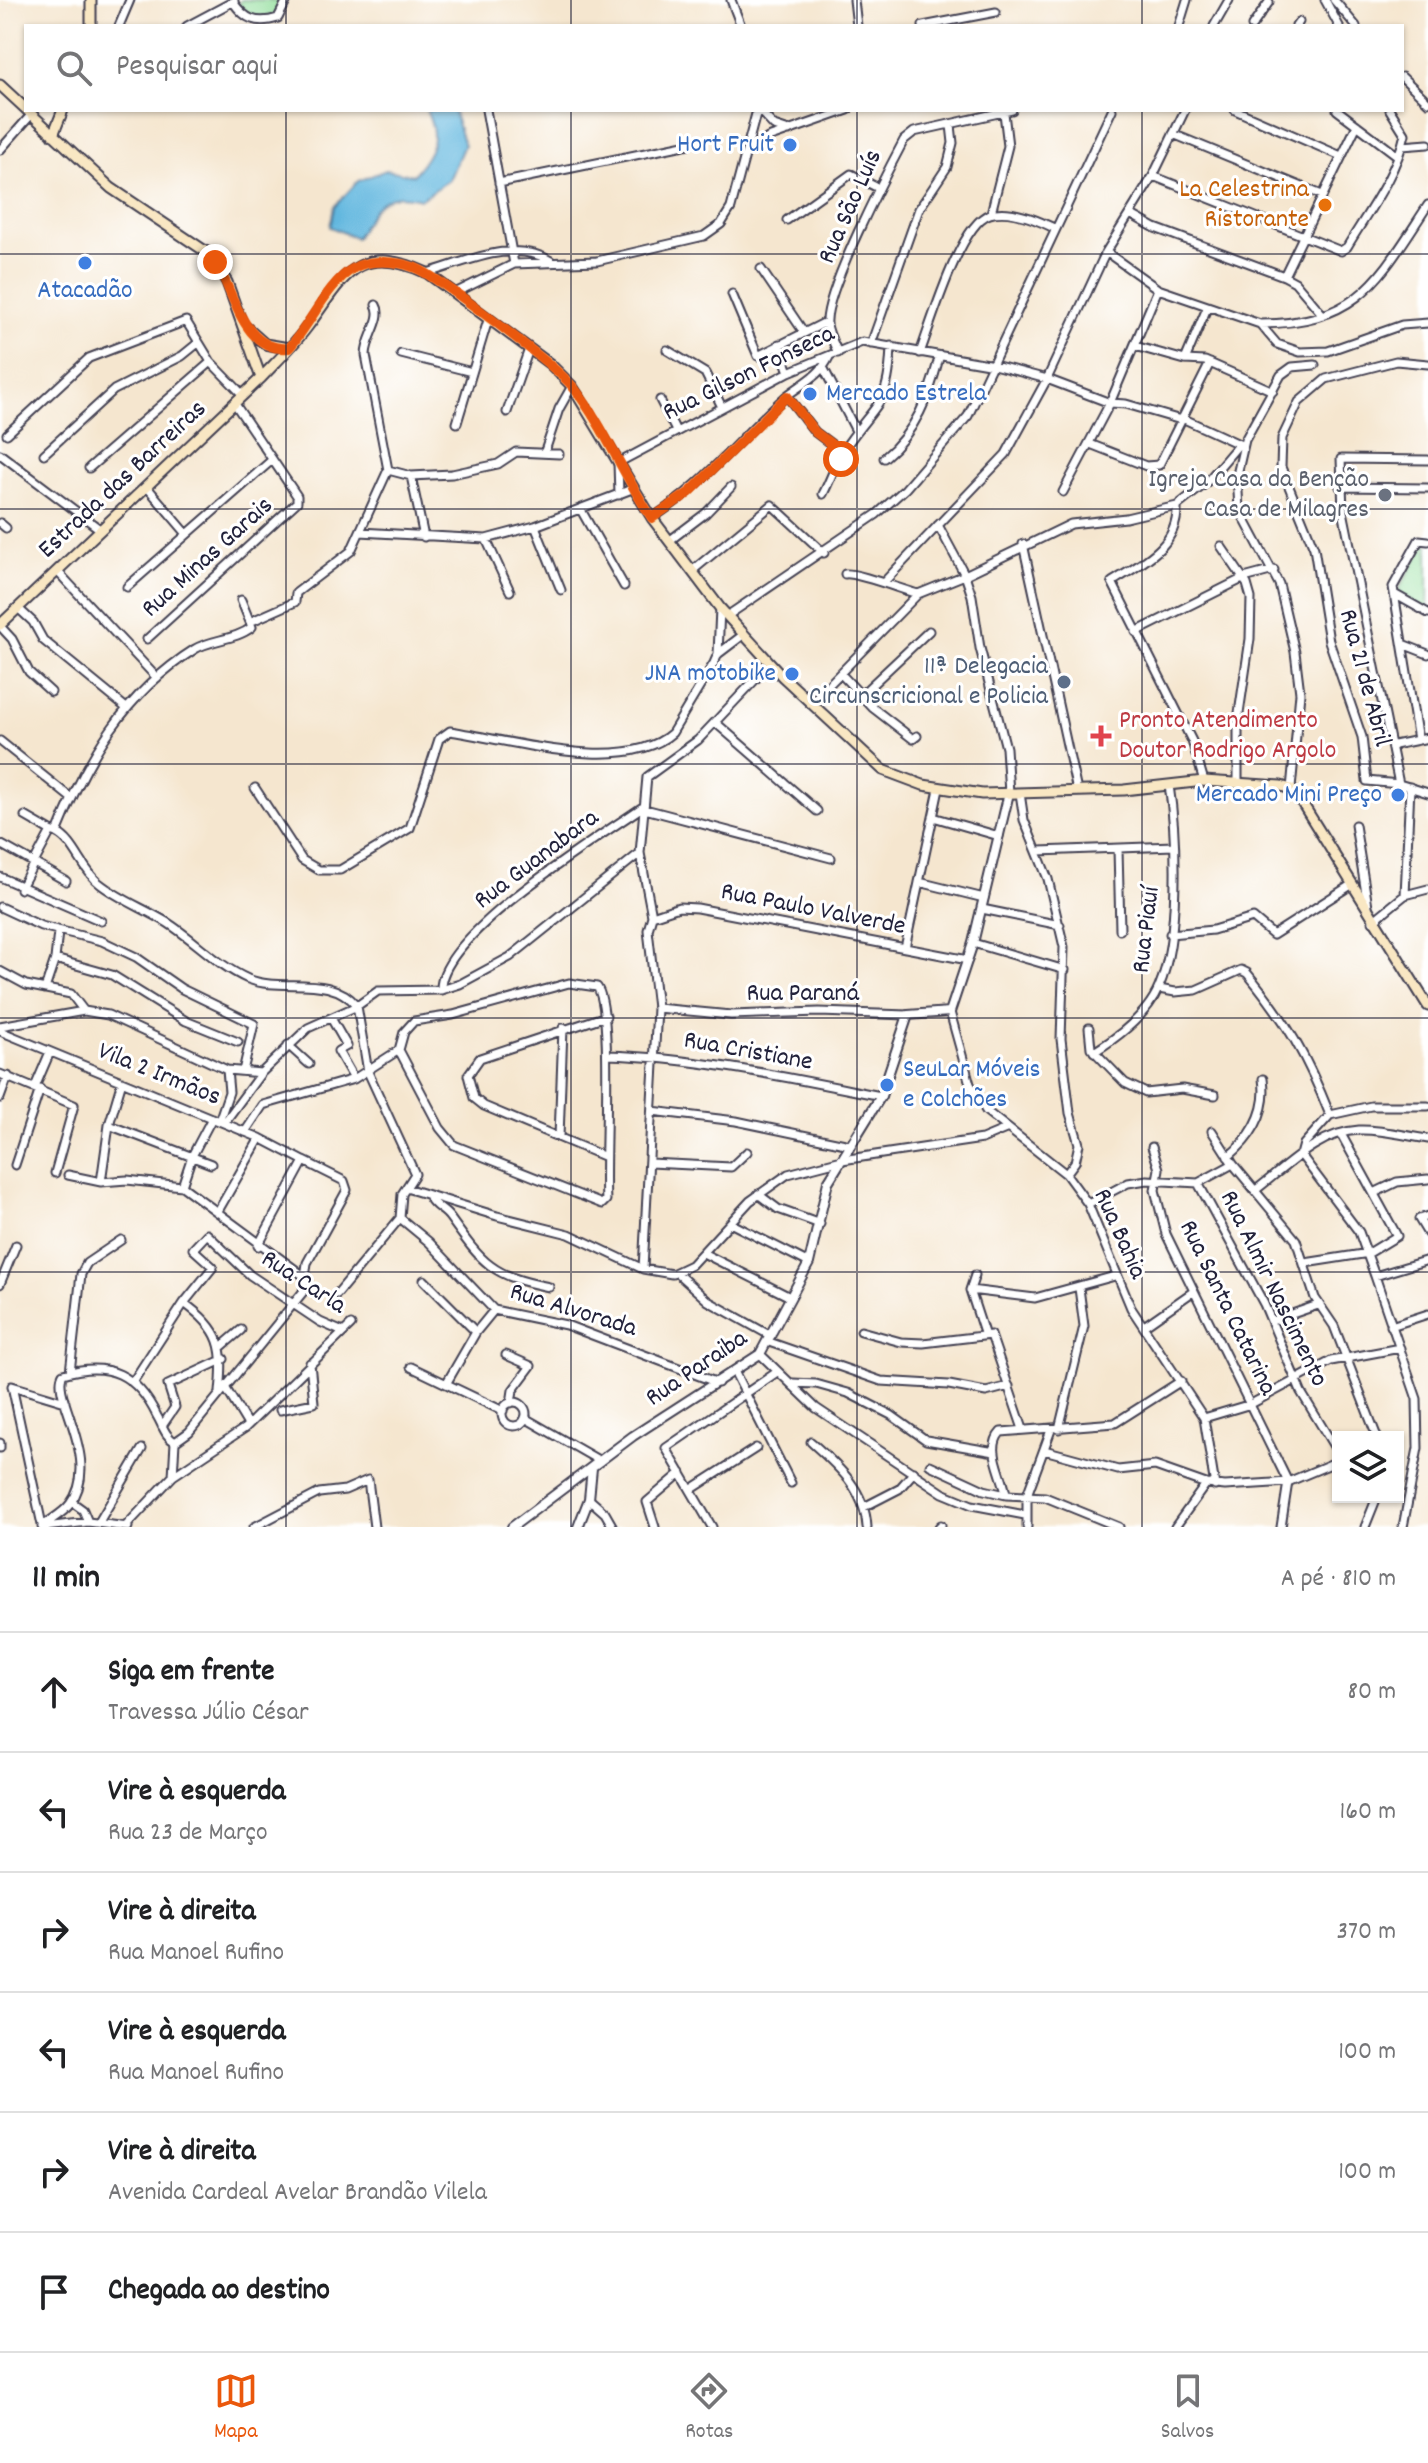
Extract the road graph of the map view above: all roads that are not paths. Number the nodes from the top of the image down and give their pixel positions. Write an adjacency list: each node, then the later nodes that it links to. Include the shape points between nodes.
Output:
1 (91, 0): 13 (main road)
2 (130, 0): 14 (street)
3 (287, 0): 10 (street, via 273,20 249,20)
4 (731, 0): 16 (street)
5 (854, 0): 17 (street)
6 (1187, 0): 19 (street)
7 (1229, 0): 20 (street)
8 (1325, 0): 22 (street)
9 (1334, 0): 23 (street)
10 (234, 1): 15 (street)
11 (1269, 2): 21 (street)
12 (996, 12): 18 (street)
13 (91, 24)
14 (120, 24)
15 (191, 24)
16 (740, 24)
17 (857, 24)
18 (933, 24)
19 (1180, 24)
20 (1215, 24)
21 (1253, 24)
22 (1338, 24)
23 (1354, 24)
24 (1404, 79): 26 (street)
25 (0, 85): 27 (main road)
26 (1428, 102)
27 (24, 108)
28 (28, 112): 41 (main road)
29 (62, 112): 46 (main road)
30 (486, 112): 55 (street)
31 (758, 112): 51 (street)
32 (760, 112): 44 (street, via 774,126)
33 (842, 112): 44 (street)
34 (1004, 112): 42 (street, Rua São Luís)
35 (1008, 112): 59 (street, via 1007,155)
36 (1111, 112): 62 (street)
37 (1184, 112): 45 (street)
38 (1240, 112): 52 (street)
39 (1340, 112): 43 (street)
40 (1391, 112): 49 (street, via 1405,134)
41 (31, 115): 46 (main road); 50 (street)
42 (951, 125): 56 (street, Rua São Luís, via 908,135); 85 (street, via 947,167 919,209)
43 (1357, 125): 52 (street); 53 (street)
44 (789, 131): 51 (street)
45 (1173, 134): 54 (street); 57 (street)
46 (53, 135): 80 (main road, via 111,188 202,247 221,271)
47 (689, 144): 55 (street)
48 (1428, 144): 49 (street)
49 (1402, 146): 53 (street)
50 (0, 150)
51 (749, 152): 66 (street, via 727,217 704,236 610,259)
52 (1341, 156): 57 (street)
53 (1398, 156): 63 (street, via 1347,247 1329,249)
54 (1153, 176): 60 (street); 63 (street)
55 (499, 183): 64 (street)
56 (878, 188): 61 (street, via 851,174); 78 (street, Rua São Luís)
57 (1322, 195): 63 (street)
58 (1428, 205): 76 (street, via 1377,282)
59 (991, 213): 62 (street, via 1033,218); 92 (street, via 962,245)
60 (1130, 214): 65 (street); 70 (street)
61 (787, 220)
62 (1056, 229): 101 (street)
63 (1302, 238): 70 (street)
64 (511, 251): 66 (street); 67 (street); 69 (street)
65 (1106, 252): 71 (street); 107 (street)
66 (553, 262): 67 (street)
67 (514, 264): 72 (street)
68 (761, 269): 82 (street)
69 (427, 273): 72 (main road); 88 (main road, Estrada das Barreiras, via 391,263 356,266 341,278)
70 (1284, 276): 76 (street)
71 (1158, 289): 75 (street); 87 (street)
72 (455, 293): 77 (main road)
73 (732, 294): 84 (street, via 758,356)
74 (376, 305): 135 (street, via 379,316 366,342 366,355)
75 (1207, 308): 81 (street); 97 (street)
76 (1323, 315): 81 (street)
77 (488, 320): 89 (main road); 104 (street)
78 (826, 322): 82 (street); 91 (street)
79 (1428, 323): 93 (street, via 1402,325)
80 (244, 324): 88 (main road, via 265,344); 106 (main road)
81 (1260, 324): 93 (street, via 1277,344)
82 (803, 331): 84 (street)
83 (198, 343): 98 (street); 122 (street, via 186,321 102,351 77,366); 128 (street, via 114,390)
84 (779, 344): 105 (street)
85 (871, 344): 86 (street, Rua Gilson Fonseca); 91 (street, Rua Gilson Fonseca, via 859,343)
86 (891, 346): 92 (street, Rua Gilson Fonseca); 121 (street, via 887,390 880,406)
87 (1135, 346): 97 (street); 114 (street)
88 (289, 348): 106 (main road, Estrada das Barreiras)
89 (529, 349): 109 (main road); 117 (street)
90 (667, 350): 116 (street, via 705,373)
91 (838, 353): 95 (street, Rua Gilson Fonseca)
92 (920, 353): 96 (street, Rua Gilson Fonseca)
93 (1313, 353): 102 (street)
94 (401, 354): 104 (street)
95 (829, 357): 103 (street); 105 (street, Rua Gilson Fonseca)
96 (939, 358): 101 (street, Rua Gilson Fonseca); 130 (street, via 923,408)
97 (1185, 360): 99 (street)
98 (211, 362): 111 (street); 134 (street)
99 (1210, 363): 110 (street); 118 (street)
100 (1428, 364): 108 (street, Rua 21 de Abril, via 1396,361)
101 (994, 365): 107 (street, Rua Gilson Fonseca); 159 (street, via 968,416 912,482)
102 (1315, 365): 108 (street); 110 (street, via 1287,369)
103 (823, 367): 112 (street); 121 (street)
104 (472, 372): 119 (street)
105 (789, 372): 116 (street, Rua Gilson Fonseca)
106 (261, 378): 111 (main road, Estrada das Barreiras)
107 (1047, 379): 114 (street, Rua Gilson Fonseca); 148 (street, via 1006,454)
108 (1326, 379): 201 (street, Rua 21 de Abril, via 1292,412 1282,438 1281,467 1314,548 1329,641 1362,737 1367,781)
109 (572, 386): 125 (street); 133 (main road)
110 (1273, 391): 124 (street)
111 (243, 395): 115 (main road, Estrada das Barreiras)
112 (787, 396): 126 (street, via 815,432); 147 (street, via 690,492)
113 (660, 400): 120 (street)
114 (1110, 403): 118 (street, Rua Gilson Fonseca); 123 (street)
115 (235, 404): 131 (street); 137 (main road, Estrada das Barreiras)
116 (722, 407): 120 (street, Rua Gilson Fonseca)
117 (507, 412)
118 (1182, 419): 123 (street, via 1155,467); 124 (street, Rua Gilson Fonseca)
119 (457, 423)
120 (676, 431): 133 (street, Rua Gilson Fonseca)
121 (856, 431): 126 (street)
122 (7, 434)
123 (1090, 444): 142 (street)
124 (1241, 445): 145 (street); 160 (street, via 1239,509)
125 (545, 451): 129 (street); 136 (street, via 516,452 502,463 466,472)
126 (843, 453): 143 (street)
127 (0, 454): 150 (street)
128 (44, 454)
129 (559, 454)
130 (884, 458)
131 (272, 460): 152 (street); 182 (street, Rua Minas Garais, via 297,496 295,507)
132 (1428, 460): 139 (street, via 1341,459)
133 (618, 463): 141 (main road); 144 (street)
134 (89, 468)
135 (388, 470): 136 (street); 151 (street)
136 (411, 476): 153 (street)
137 (147, 487): 150 (main road, Estrada das Barreiras); 152 (street)
138 (731, 487): 156 (street)
139 (1340, 487): 140 (street); 198 (street)
140 (1428, 488)
141 (632, 489): 144 (street); 147 (main road)
142 (1063, 492)
143 (823, 494)
144 (619, 495): 146 (street)
145 (1177, 506): 157 (street, via 1071,524); 180 (street, via 1172,537 1112,582)
146 (581, 510): 149 (street); 167 (street)
147 (652, 518): 156 (main road)
148 (938, 525): 164 (street); 166 (street)
149 (535, 526): 154 (street); 169 (street)
150 (101, 530): 162 (main road, Estrada das Barreiras)
151 (360, 532): 153 (street); 177 (street, via 351,551 296,593 295,602)
152 (187, 534): 168 (street)
153 (424, 537): 154 (street)
154 (486, 539): 170 (street)
155 (1424, 540): 172 (street, via 1394,583)
156 (669, 541): 161 (main road)
157 (1023, 544): 164 (street); 207 (street)
158 (1221, 546): 165 (street)
159 (824, 553): 161 (street, via 775,507); 175 (street)
160 (1274, 570): 165 (street); 206 (street, via 1288,616 1300,693)
161 (692, 571): 175 (main road)
162 (58, 572): 174 (main road, Estrada das Barreiras); 188 (street)
163 (845, 574): 166 (street)
164 (965, 575): 171 (street); 208 (street)
165 (1244, 578): 180 (street); 200 (street, via 1251,619 1238,720)
166 (884, 582): 171 (street)
167 (624, 586)
168 (127, 587)
169 (561, 590)
170 (510, 591)
171 (918, 594): 187 (street)
172 (1396, 595): 176 (street); 183 (street)
173 (241, 600): 177 (street)
174 (19, 609): 178 (main road, Estrada das Barreiras); 192 (street, via 43,640)
175 (724, 612): 181 (main road); 184 (street)
176 (1428, 613)
177 (252, 621): 188 (street, via 247,631 199,646)
178 (0, 626): 189 (street, via 29,672)
179 (929, 631): 190 (street)
180 (1136, 632): 199 (street, via 1192,741)
181 (743, 635): 184 (street); 186 (main road)
182 (147, 639)
183 (1405, 645): 185 (street); 196 (street)
184 (718, 654): 204 (street, via 672,733 652,748 611,755 443,734 410,828 340,870 319,870 302,860)
185 (1428, 654)
186 (770, 664): 191 (main road); 193 (street)
187 (841, 674): 190 (street); 191 (street)
188 (157, 678): 192 (street)
189 (51, 692)
190 (861, 695): 194 (street, via 885,719 913,739)
191 (811, 703): 205 (main road, via 883,770)
192 (125, 707): 210 (street)
193 (716, 723): 211 (street, via 652,771); 212 (street)
194 (917, 736)
195 (1428, 738): 196 (street)
196 (1418, 740): 198 (street)
197 (0, 741): 210 (street)
198 (1394, 745): 201 (street)
199 (1204, 781): 200 (main road); 202 (main road)
200 (1238, 783): 206 (main road)
201 (1399, 784): 203 (street)
202 (1169, 785): 207 (main road); 219 (street, Rua Piauí)
203 (1410, 787): 209 (street); 231 (street)
204 (255, 788)
205 (939, 789): 208 (main road); 214 (street)
206 (1291, 789): 228 (main road)
207 (1077, 791): 208 (main road)
208 (1014, 793): 217 (street); 221 (street)
209 (1428, 793)
210 (71, 798): 216 (street)
211 (641, 808): 222 (street); 223 (street); 250 (street, Rua Guanabara, via 502,905 461,947 442,976)
212 (817, 811)
213 (25, 816): 216 (street)
214 (933, 817): 217 (street); 227 (street)
215 (1355, 825): 236 (street)
216 (54, 832): 224 (street); 251 (street, via 66,839 98,882 170,924 218,963 270,985 317,985 351,998)
217 (999, 836): 232 (street)
218 (0, 844): 224 (street)
219 (1174, 846): 220 (street); 241 (street, Rua Piauí)
220 (1118, 849): 221 (street); 239 (street)
221 (1039, 851): 238 (street)
222 (640, 853): 235 (street); 250 (street, via 510,957)
223 (831, 858)
224 (35, 863): 226 (street); 229 (street)
225 (0, 877): 229 (street)
226 (66, 881)
227 (919, 882): 232 (street); 243 (street)
228 (1351, 885): 236 (main road); 241 (street, via 1271,935 1253,918 1213,930)
229 (20, 889): 237 (street)
230 (1428, 889): 231 (street)
231 (1405, 895): 236 (street)
232 (984, 898): 234 (street)
233 (0, 907): 240 (street)
234 (982, 909): 238 (street); 242 (street)
235 (652, 916): 243 (street, Rua Paulo Valverde, via 679,907 697,908); 253 (street, via 648,930)
236 (1371, 919): 252 (main road)
237 (101, 921)
238 (1060, 925): 246 (street)
239 (1120, 930)
240 (58, 932): 244 (street); 271 (street, via 102,941 254,1024)
241 (1170, 934): 249 (street, Rua Piauí)
242 (973, 943): 245 (street); 246 (street)
243 (905, 948): 245 (street, Rua Paulo Valverde)
244 (55, 959): 248 (street); 262 (street, via 112,975 186,1021)
245 (968, 960): 255 (street)
246 (1065, 970): 307 (street, via 1061,1039 1079,1144)
247 (0, 971): 248 (street)
248 (45, 989): 254 (street, via 71,994)
249 (1159, 989): 266 (street, Rua Piauí, via 1122,1033); 284 (street, via 1196,990 1244,970 1283,1016)
250 (441, 990): 251 (street, via 386,989)
251 (357, 1006): 258 (street); 272 (street)
252 (1428, 1006)
253 (657, 1008): 256 (street, Rua Paraná, via 731,1015); 268 (street)
254 (84, 1011): 259 (street); 270 (street, via 108,1015)
255 (950, 1012): 256 (street, Rua Paraná); 287 (street, Rua Bahia, via 970,1084 986,1111)
256 (908, 1015): 280 (street, Rua Paraiba)
257 (606, 1016): 260 (street); 264 (street, via 597,987 569,983 414,1021); 267 (street)
258 (331, 1018): 263 (street); 275 (street, via 347,1046 338,1051)
259 (0, 1028): 265 (street, Vila 2 Irmãos)
260 (563, 1028): 291 (street); 291 (street, via 480,1058 468,1075 474,1098 484,1106)
261 (1089, 1028): 266 (street)
262 (238, 1042)
263 (288, 1045): 269 (street); 273 (street)
264 (399, 1050): 272 (street); 299 (street, via 454,1145 602,1204)
265 (50, 1052): 277 (street, Vila 2 Irmãos); 278 (street)
266 (1094, 1052): 279 (street, via 1125,1083 1146,1093 1182,1089)
267 (607, 1055): 268 (street, Rua Cristiane); 299 (street)
268 (656, 1056): 280 (street, Rua Cristiane); 283 (street)
269 (309, 1064)
270 (227, 1070): 271 (street); 285 (street, via 229,1092)
271 (243, 1071): 273 (street)
272 (368, 1072): 275 (street); 314 (street, via 415,1173)
273 (261, 1073): 285 (street)
274 (4, 1075): 278 (street); 281 (street)
275 (354, 1079): 289 (street, via 263,1105)
276 (1263, 1079): 302 (street, via 1259,1120)
277 (122, 1081): 285 (street, Vila 2 Irmãos); 286 (street)
278 (37, 1088): 305 (street); 306 (street, via 74,1105)
279 (1215, 1095)
280 (881, 1096): 294 (street, Rua Paraiba)
281 (0, 1098)
282 (1428, 1106): 284 (street, via 1371,1106)
283 (652, 1111): 294 (street, via 736,1121); 303 (street)
284 (1330, 1115): 297 (street, via 1304,1144)
285 (219, 1121): 289 (street, Vila 2 Irmãos); 298 (street)
286 (109, 1125): 298 (street); 311 (street)
287 (1006, 1129): 301 (street, via 982,1139); 307 (street, Rua Bahia)
288 (1212, 1131): 302 (street)
289 (245, 1132): 292 (street, Vila 2 Irmãos)
290 (1341, 1134): 293 (street, via 1372,1131); 297 (street); 316 (street)
291 (559, 1137): 299 (street)
292 (260, 1138): 300 (street, Vila 2 Irmãos); 320 (street)
293 (1428, 1139)
294 (850, 1145): 301 (street, Rua Paraiba)
295 (1152, 1147): 310 (street, Rua Santa Catarina)
296 (747, 1152): 303 (street, via 731,1167)
297 (1301, 1155): 315 (street); 330 (street)
298 (192, 1156): 304 (street); 313 (street)
299 (603, 1156)
300 (303, 1160): 328 (street); 340 (street, Vila 2 Irmãos, via 344,1181 347,1190 307,1263)
301 (842, 1160): 317 (street, via 788,1174); 324 (street, Rua Paraiba, via 828,1182)
302 (1231, 1160): 312 (street); 315 (street)
303 (650, 1163): 334 (street)
304 (211, 1164)
305 (15, 1165)
306 (55, 1173)
307 (1066, 1174): 319 (street, Rua Bahia)
308 (68, 1175): 311 (street)
309 (1428, 1179): 316 (street, via 1397,1182)
310 (1157, 1180): 312 (street); 319 (street, via 1128,1183); 346 (street, Rua Santa Catarina, via 1166,1234)
311 (101, 1182): 313 (street)
312 (1198, 1183): 354 (street, Rua Almir Nascimento)
313 (182, 1186): 320 (street)
314 (406, 1188): 318 (street); 322 (street)
315 (1257, 1189): 333 (street, via 1292,1233)
316 (1374, 1193): 330 (street, via 1396,1238)
317 (758, 1194): 323 (street); 324 (street, via 778,1209)
318 (429, 1196): 334 (street, via 581,1238); 343 (street, via 487,1266)
319 (1088, 1204): 338 (street, Rua Bahia)
320 (218, 1211): 328 (street)
321 (1428, 1216): 325 (street, via 1419,1219)
322 (400, 1218): 347 (street); 352 (street, Rua Alvorada)
323 (730, 1223): 329 (street); 332 (street)
324 (820, 1224): 332 (street, Rua Paraiba)
325 (1428, 1234)
326 (121, 1240): 372 (street, via 87,1263 81,1274)
327 (16, 1245): 335 (street)
328 (258, 1246): 340 (street)
329 (703, 1253): 336 (street); 348 (street)
330 (1369, 1253): 333 (street); 339 (street)
331 (1428, 1260): 339 (street)
332 (809, 1263): 348 (street, Rua Paraiba)
333 (1305, 1263): 351 (street)
334 (643, 1269): 336 (street)
335 (2, 1272): 342 (street)
336 (678, 1274): 363 (street, via 708,1301)
337 (975, 1275): 345 (street)
338 (1115, 1276): 344 (street); 356 (street, Rua Bahia)
339 (1375, 1276): 357 (street)
340 (308, 1279): 350 (street)
341 (424, 1280): 361 (street)
342 (0, 1284)
343 (549, 1287)
344 (1079, 1288): 345 (street, via 1035,1298); 394 (street, via 1084,1326)
345 (970, 1290): 362 (street)
346 (1194, 1291): 356 (street); 386 (street, Rua Santa Catarina)
347 (337, 1294)
348 (790, 1297): 363 (street, Rua Paraiba)
349 (184, 1303): 350 (street, Rua Carla, via 213,1267 193,1249 207,1234 250,1275); 364 (street, via 205,1320); 375 (street)
350 (296, 1303): 360 (street, Rua Carla); 382 (street)
351 (1318, 1305): 354 (street); 368 (street, via 1334,1326)
352 (494, 1310): 361 (street); 378 (street, Rua Alvorada, via 566,1325)
353 (1428, 1314): 357 (street)
354 (1272, 1321): 377 (street, Rua Almir Nascimento)
355 (351, 1325): 360 (street)
356 (1144, 1326): 376 (street, Rua Bahia)
357 (1391, 1326): 365 (street)
358 (241, 1330): 364 (street)
359 (861, 1331): 362 (street, via 923,1343)
360 (343, 1332): 370 (street)
361 (476, 1332): 380 (street)
362 (986, 1333): 381 (street, via 994,1339)
363 (770, 1339): 366 (street, Rua Paraiba); 381 (street, via 881,1381 986,1392)
364 (221, 1347): 369 (street)
365 (1400, 1348): 368 (street); 439 (street, via 1412,1376 1418,1421)
366 (760, 1354): 373 (street); 374 (street, Rua Paraiba)
367 (506, 1355): 385 (street, via 531,1366 513,1390)
368 (1345, 1356): 377 (street); 395 (street)
369 (224, 1359): 382 (street); 392 (street, via 168,1385 175,1407)
370 (310, 1363): 387 (street, via 314,1403); 391 (street)
371 (411, 1367): 380 (street)
372 (70, 1372): 375 (street, via 109,1371); 384 (street, via 60,1378)
373 (777, 1372): 379 (street); 383 (street)
374 (735, 1373): 378 (street, Rua Paraiba); 383 (street)
375 (134, 1380): 392 (street)
376 (1181, 1381): 390 (street, Rua Bahia); 394 (street, via 1115,1423)
377 (1296, 1381): 386 (street); 398 (street, Rua Almir Nascimento)
378 (718, 1383): 403 (street, Rua Paraiba)
379 (793, 1383): 402 (street, via 848,1393 926,1440); 407 (street, via 830,1418)
380 (446, 1384): 388 (street)
381 (1009, 1386): 393 (street)
382 (222, 1389): 391 (street); 396 (street)
383 (747, 1395): 408 (street, via 666,1448); 411 (street)
384 (65, 1402): 417 (street, via 81,1452); 424 (street, via 12,1386)
385 (511, 1403): 388 (street); 389 (street, via 524,1408)
386 (1251, 1404): 390 (street); 410 (street, Rua Santa Catarina)
387 (280, 1410)
388 (503, 1411): 389 (street, via 512,1426)
389 (525, 1418): 403 (street)
390 (1204, 1418): 412 (street, Rua Bahia)
391 (248, 1425): 409 (street)
392 (162, 1426): 396 (street)
393 (1023, 1429): 394 (street); 402 (street, via 1001,1432)
394 (1055, 1430): 401 (street)
395 (1375, 1431)
396 (175, 1442): 409 (street)
397 (811, 1442): 419 (street, via 847,1477)
398 (1332, 1443)
399 (756, 1448): 413 (street)
400 (142, 1449): 422 (street)
401 (1044, 1450): 412 (street, via 1118,1470 1155,1466); 415 (street)
402 (995, 1452): 414 (street)
403 (600, 1461): 406 (street, Rua Paraiba)
404 (1332, 1464): 410 (street)
405 (930, 1465): 414 (street)
406 (592, 1468): 416 (street); 428 (street, Rua Paraiba)
407 (914, 1472): 419 (street, via 899,1489); 420 (street, via 956,1499)
408 (681, 1473): 413 (street); 431 (street, via 647,1502)
409 (173, 1476): 425 (street)
410 (1288, 1482): 412 (street); 437 (street)
411 (791, 1483)
412 (1210, 1485): 436 (street)
413 (692, 1489): 432 (street)
414 (1006, 1495): 415 (street)
415 (1027, 1495): 420 (street); 435 (street, via 1059,1501)
416 (589, 1499): 429 (street); 430 (street)
417 (72, 1502): 421 (street); 424 (street)
418 (1375, 1503): 438 (street)
419 (864, 1507): 433 (street)
420 (1025, 1515): 434 (street)
421 (88, 1522): 422 (street); 424 (street)
422 (104, 1524): 425 (street)
423 (269, 1524): 426 (street); 427 (street, via 319,1493 368,1480)
424 (42, 1526)
425 (127, 1527)
426 (254, 1527)
427 (374, 1527)
428 (512, 1527)
429 (578, 1527)
430 (613, 1527)
431 (655, 1527)
432 (712, 1527)
433 (867, 1527)
434 (1027, 1527)
435 (1119, 1527)
436 (1175, 1527)
437 (1281, 1527)
438 (1365, 1527)
439 (1403, 1527)

